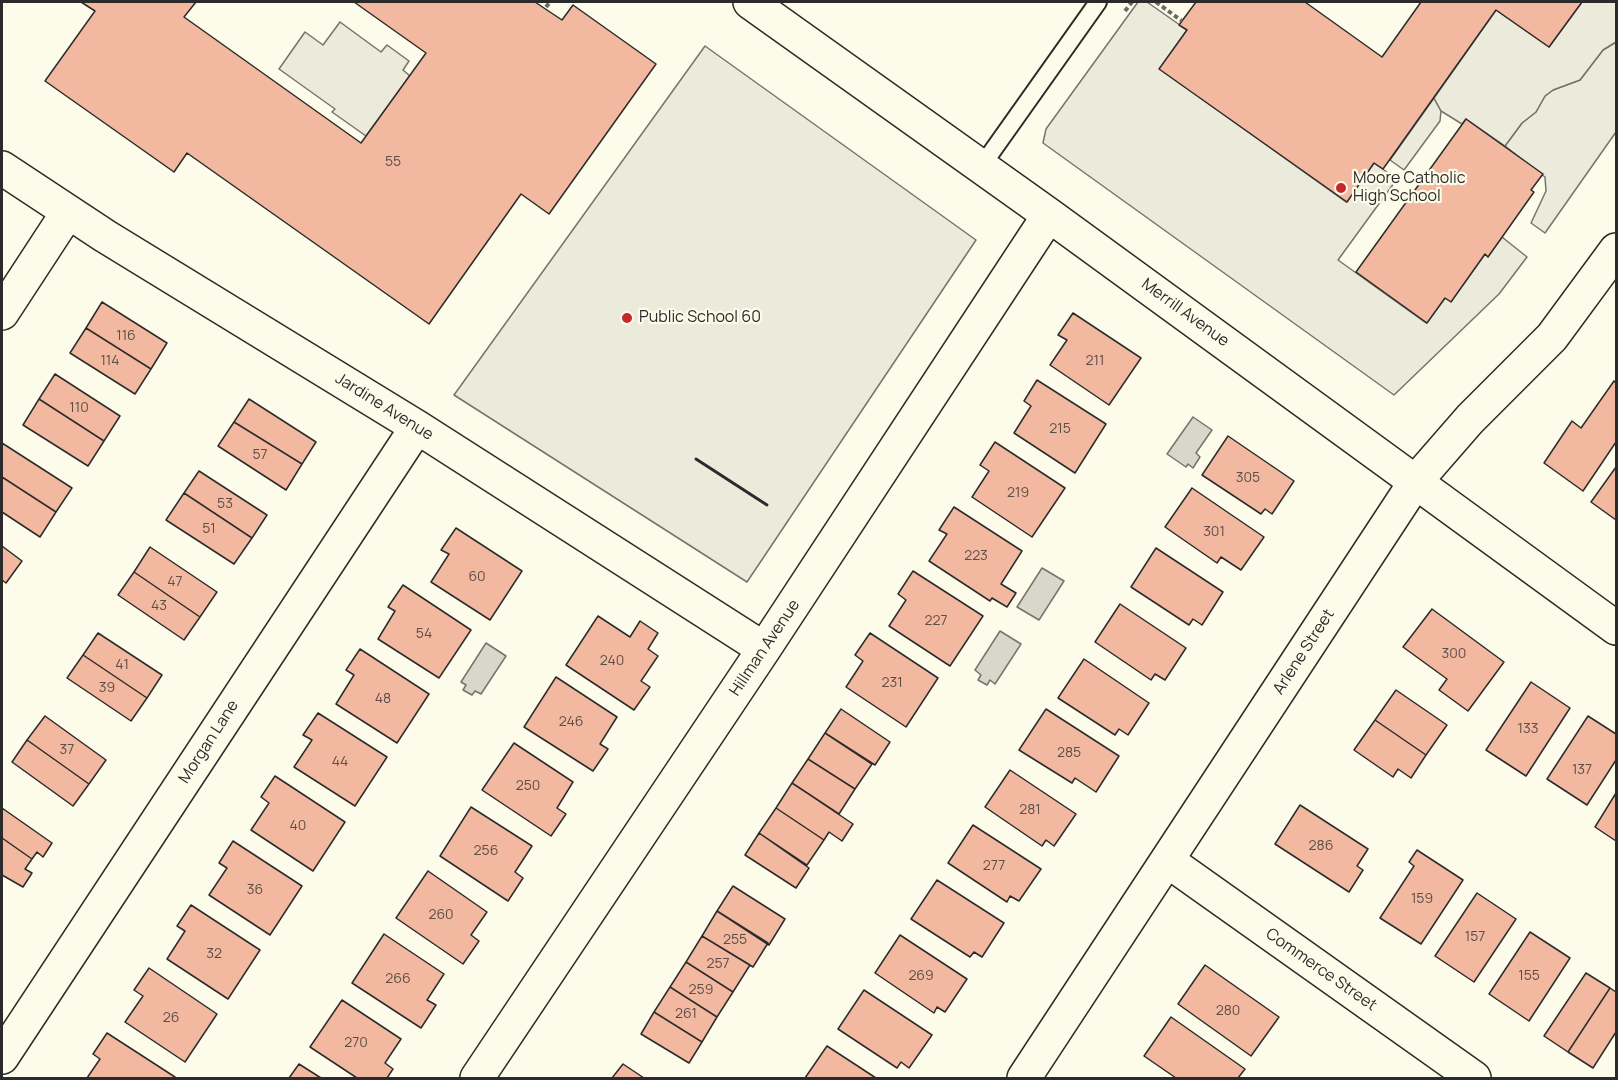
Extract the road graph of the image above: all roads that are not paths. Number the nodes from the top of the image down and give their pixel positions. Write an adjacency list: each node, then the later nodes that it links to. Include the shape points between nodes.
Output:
1 (750, 2): 3 (street, Merrill Avenue)
2 (1098, 2): 3 (lane)
3 (981, 167): 6 (street, Merrill Avenue)
4 (2, 168): 5 (street, Jardine Avenue)
5 (68, 212): 8 (street); 9 (street, Jardine Avenue)
6 (1049, 215): 10 (street, Merrill Avenue); 12 (street, Hillman Avenue)
7 (1617, 250): 10 (street, Arlene Street, via 1552,337 1470,419)
8 (2, 313)
9 (417, 428): 12 (street, Jardine Avenue); 14 (street, Morgan Lane)
10 (1416, 481): 11 (street, Merrill Avenue); 13 (street, Arlene Street)
11 (1617, 628)
12 (764, 649): 15 (street, Hillman Avenue)
13 (1168, 861): 16 (street, Arlene Street); 17 (street, Commerce Street)
14 (2, 1057)
15 (477, 1078)
16 (1024, 1078)
17 (1474, 1078)

